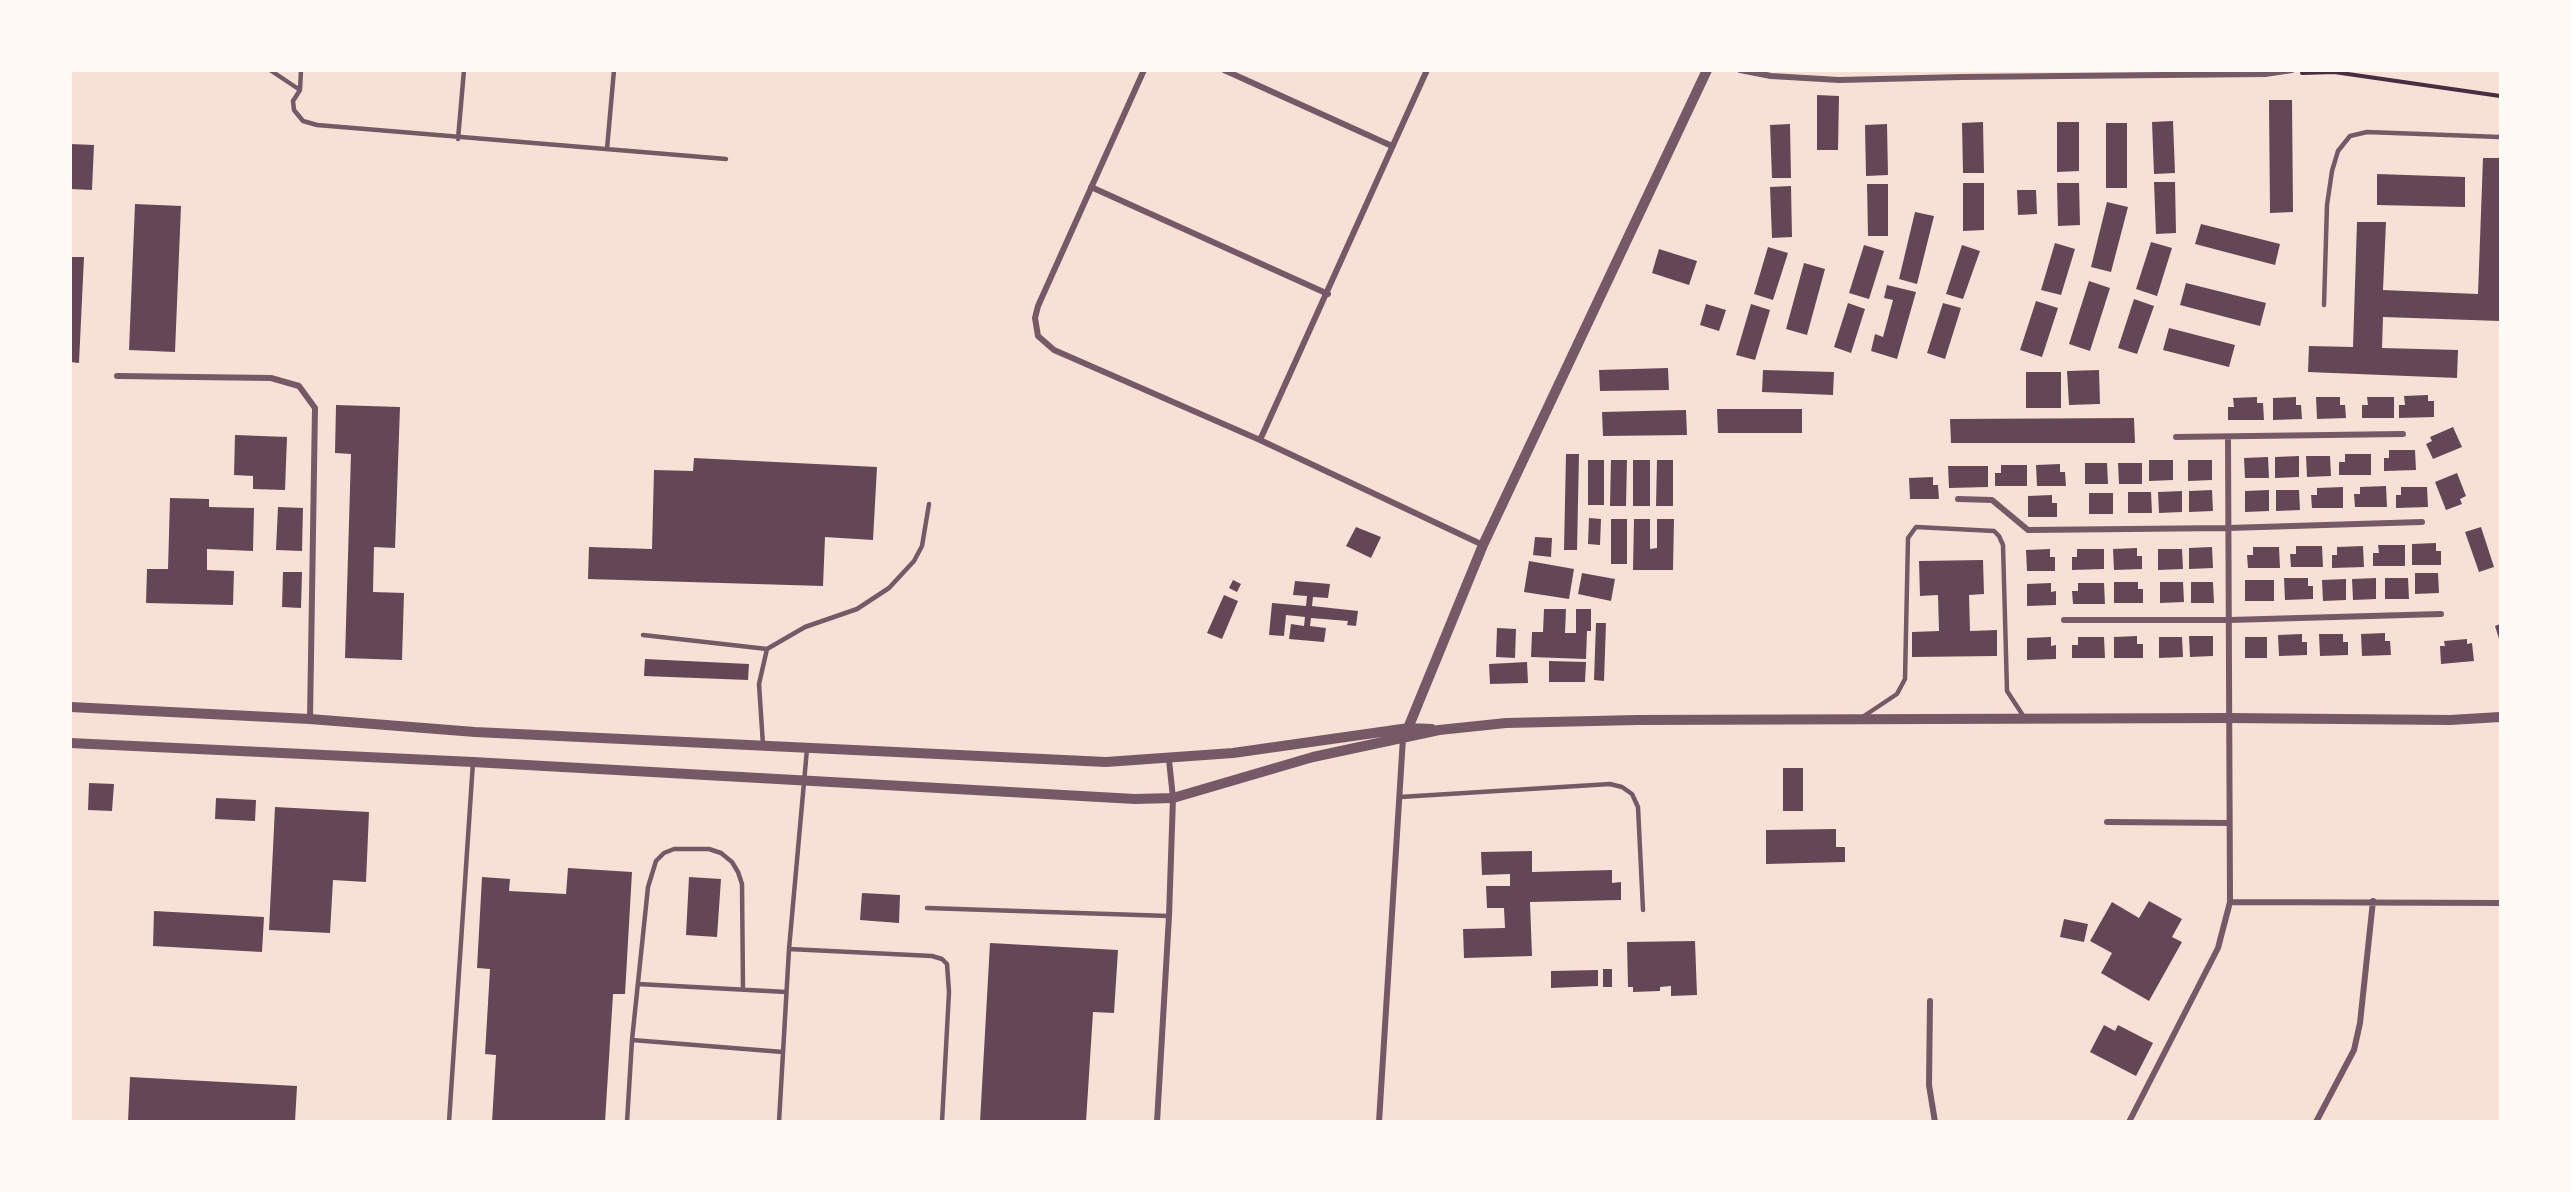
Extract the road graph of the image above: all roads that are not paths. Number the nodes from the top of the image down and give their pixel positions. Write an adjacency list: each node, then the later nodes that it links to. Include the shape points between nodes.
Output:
1 (270, 70): 12 (lane)
2 (301, 70): 12 (lane)
3 (464, 70): 14 (lane)
4 (614, 70): 16 (lane)
5 (1144, 70): 18 (street)
6 (1224, 70): 15 (street)
7 (1426, 70): 15 (street)
8 (1707, 70): 30 (street)
9 (1740, 70): 11 (street, via 1839,80)
10 (2292, 70): 11 (street, via 2265,74)
11 (2146, 73)
12 (300, 90): 14 (lane, via 293,101 294,110 309,124)
13 (2500, 137): 20 (lane, via 2367,132 2350,136 2338,151 2332,171)
14 (458, 139): 16 (lane)
15 (1392, 146): 19 (street)
16 (607, 149): 17 (lane)
17 (726, 159)
18 (1091, 187): 19 (street); 25 (street, via 1038,306 1038,336 1054,350)
19 (1328, 294): 25 (street)
20 (2324, 305)
21 (117, 376): 39 (street, via 271,378 300,386 315,408)
22 (2403, 434): 23 (street)
23 (2228, 436): 24 (street); 29 (street)
24 (2176, 437)
25 (1260, 440): 30 (street)
26 (1958, 499): 29 (street, via 1992,500 2028,530)
27 (929, 504): 35 (lane, via 922,546 889,588 857,609 805,627)
28 (2422, 522): 29 (street)
29 (2228, 528): 33 (street)
30 (1483, 545): 42 (street)
31 (2441, 614): 33 (street)
32 (2064, 620): 33 (street)
33 (2229, 620): 38 (street)
34 (643, 634): 35 (lane)
35 (767, 649): 46 (lane, via 759,684)
36 (70, 707): 39 (street)
37 (2500, 717): 38 (street, via 2354,721)
38 (2228, 718): 40 (street); 54 (street)
39 (310, 719): 46 (street, via 475,732)
40 (2026, 719): 41 (street); 41 (lane, via 2007,691 2003,545 1999,536 1994,531 1916,527 1908,538 1905,679 1897,694)
41 (1858, 720): 43 (street, via 1566,721)
42 (1409, 728): 43 (street); 44 (street); 48 (street, via 1263,750)
43 (1439, 730): 44 (street)
44 (1403, 738): 51 (street); 52 (street, via 1303,760)
45 (70, 743): 49 (street)
46 (763, 746): 47 (street)
47 (807, 749): 48 (street, via 1106,762); 50 (lane)
48 (1169, 759): 52 (street)
49 (473, 762): 50 (street); 68 (lane)
50 (805, 781): 52 (street, via 1098,798); 61 (lane)
51 (1400, 797): 59 (lane, via 1610,784 1622,787 1632,794 1638,807); 73 (street)
52 (1173, 798): 60 (street)
53 (2107, 822): 54 (street)
54 (2229, 823): 55 (street)
55 (2230, 902): 56 (street); 75 (street, via 2218,948)
56 (2373, 902): 57 (street); 76 (street, via 2354,1050)
57 (2500, 903)
58 (927, 908): 60 (lane)
59 (1643, 910)
60 (1169, 916): 72 (street)
61 (789, 949): 64 (lane); 71 (lane, via 932,956 947,964 950,992)
62 (638, 984): 63 (lane); 63 (lane, via 648,887 656,861 674,849 709,849 732,862 742,884); 66 (lane)
63 (743, 989): 64 (lane)
64 (786, 992): 67 (lane)
65 (1930, 1001): 74 (street, via 1929,1085)
66 (632, 1040): 67 (lane); 69 (lane)
67 (783, 1052): 70 (lane)
68 (449, 1122)
69 (627, 1122)
70 (779, 1122)
71 (942, 1122)
72 (1157, 1122)
73 (1379, 1122)
74 (1935, 1122)
75 (2129, 1122)
76 (2316, 1122)

